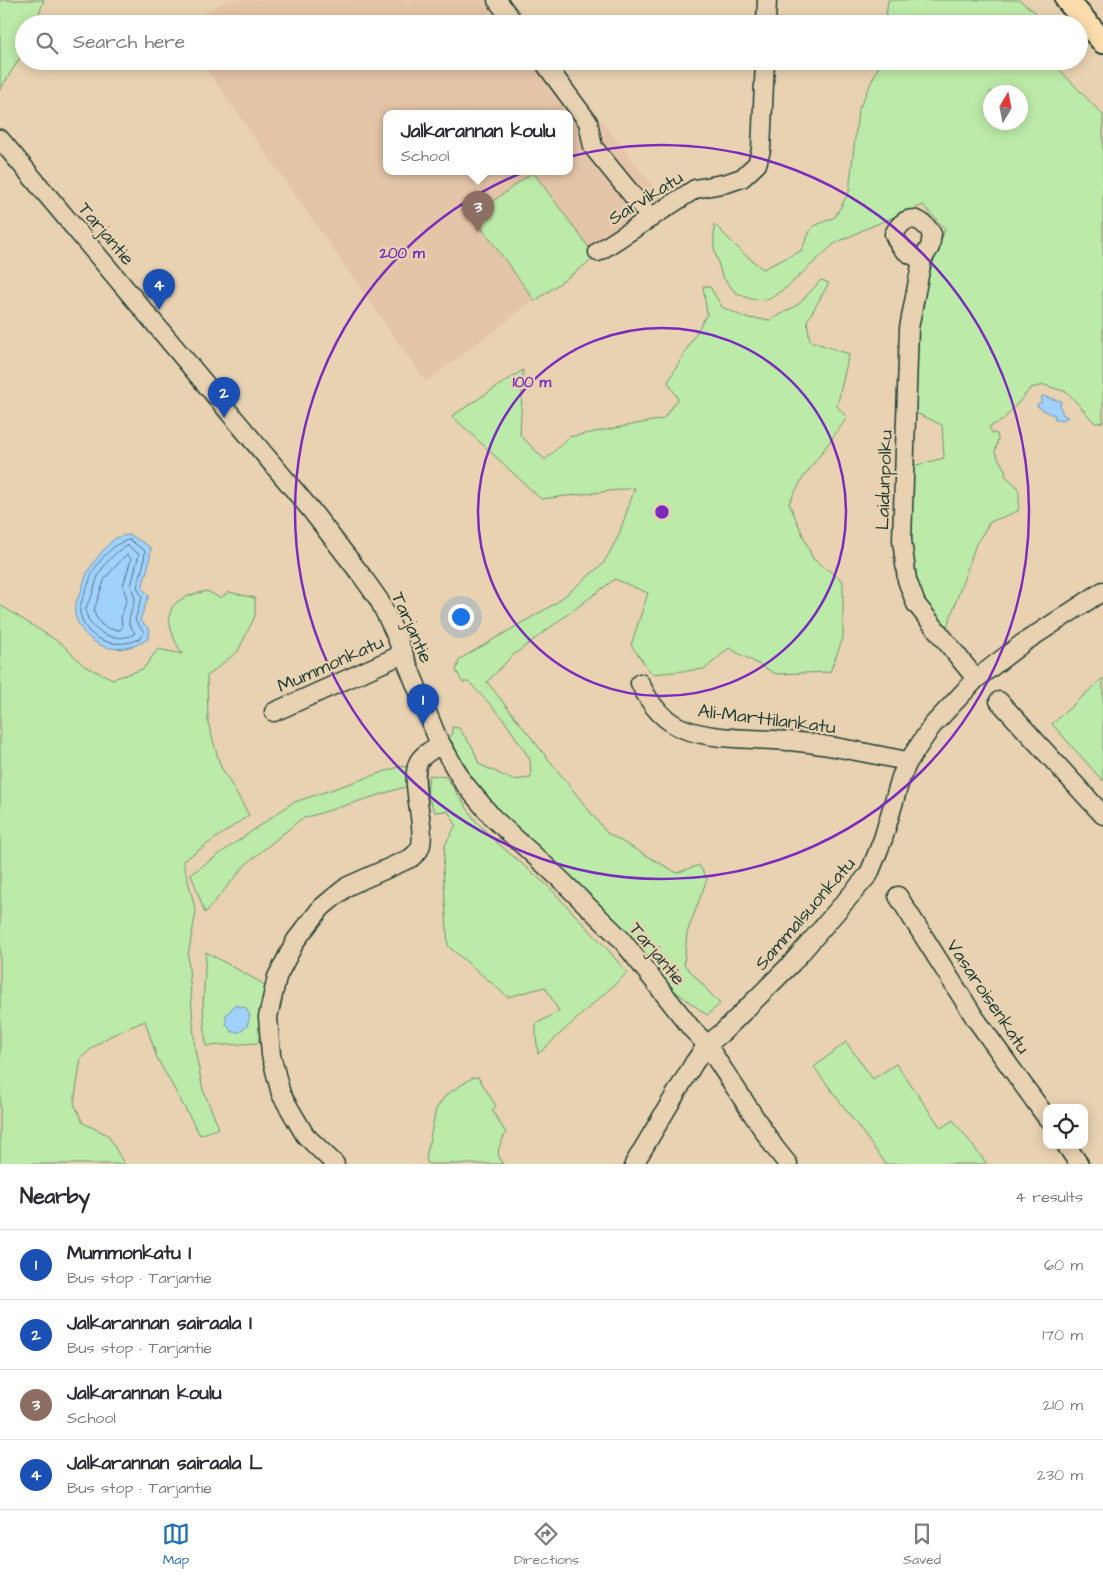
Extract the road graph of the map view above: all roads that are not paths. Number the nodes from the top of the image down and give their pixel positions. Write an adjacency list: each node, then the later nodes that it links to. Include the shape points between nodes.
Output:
1 (497, 0): 4 (street)
2 (767, 0): 5 (street)
3 (1067, 0): 6 (main road)
4 (508, 15)
5 (766, 15)
6 (1080, 15)
7 (1088, 24): 8 (main road)
8 (1103, 42)
9 (550, 70): 12 (street, via 588,122 593,147)
10 (765, 70): 12 (street, Sarvikatu, via 761,150 757,164 742,178 695,189)
11 (0, 139): 16 (street, Tarjantie, via 362,576 379,600)
12 (651, 218): 13 (street, Sarvikatu)
13 (598, 252)
14 (922, 260): 17 (street, Laidunpolku, via 909,328 902,540 906,572 916,604)
15 (1103, 591): 17 (street, Sammalsuonkatu)
16 (404, 654): 20 (street, Mummonkatu); 21 (street, Tarjantie)
17 (976, 679): 22 (street, Sammalsuonkatu, via 932,726)
18 (640, 683): 22 (street, Ali-Marttilankatu, via 662,716 684,729 706,735 800,742)
19 (1000, 701): 23 (street)
20 (274, 712)
21 (440, 745): 25 (street, Tarjantie, via 463,782 493,818 621,939); 28 (street, via 422,757 418,764 422,837 419,850 411,858 348,886 321,908 296,940 277,977 268,1017 271,1055 280,1094 305,1135)
22 (908, 762): 25 (street, Sammalsuonkatu, via 869,874 792,963)
23 (1103, 815)
24 (898, 896): 26 (street, Vasaroisenkatu, via 975,1018)
25 (707, 1046): 29 (street, Sammalsuonkatu); 30 (street, Tarjantie)
26 (1043, 1112)
27 (1069, 1149): 31 (street)
28 (334, 1164)
29 (634, 1164)
30 (788, 1164)
31 (1079, 1164)

